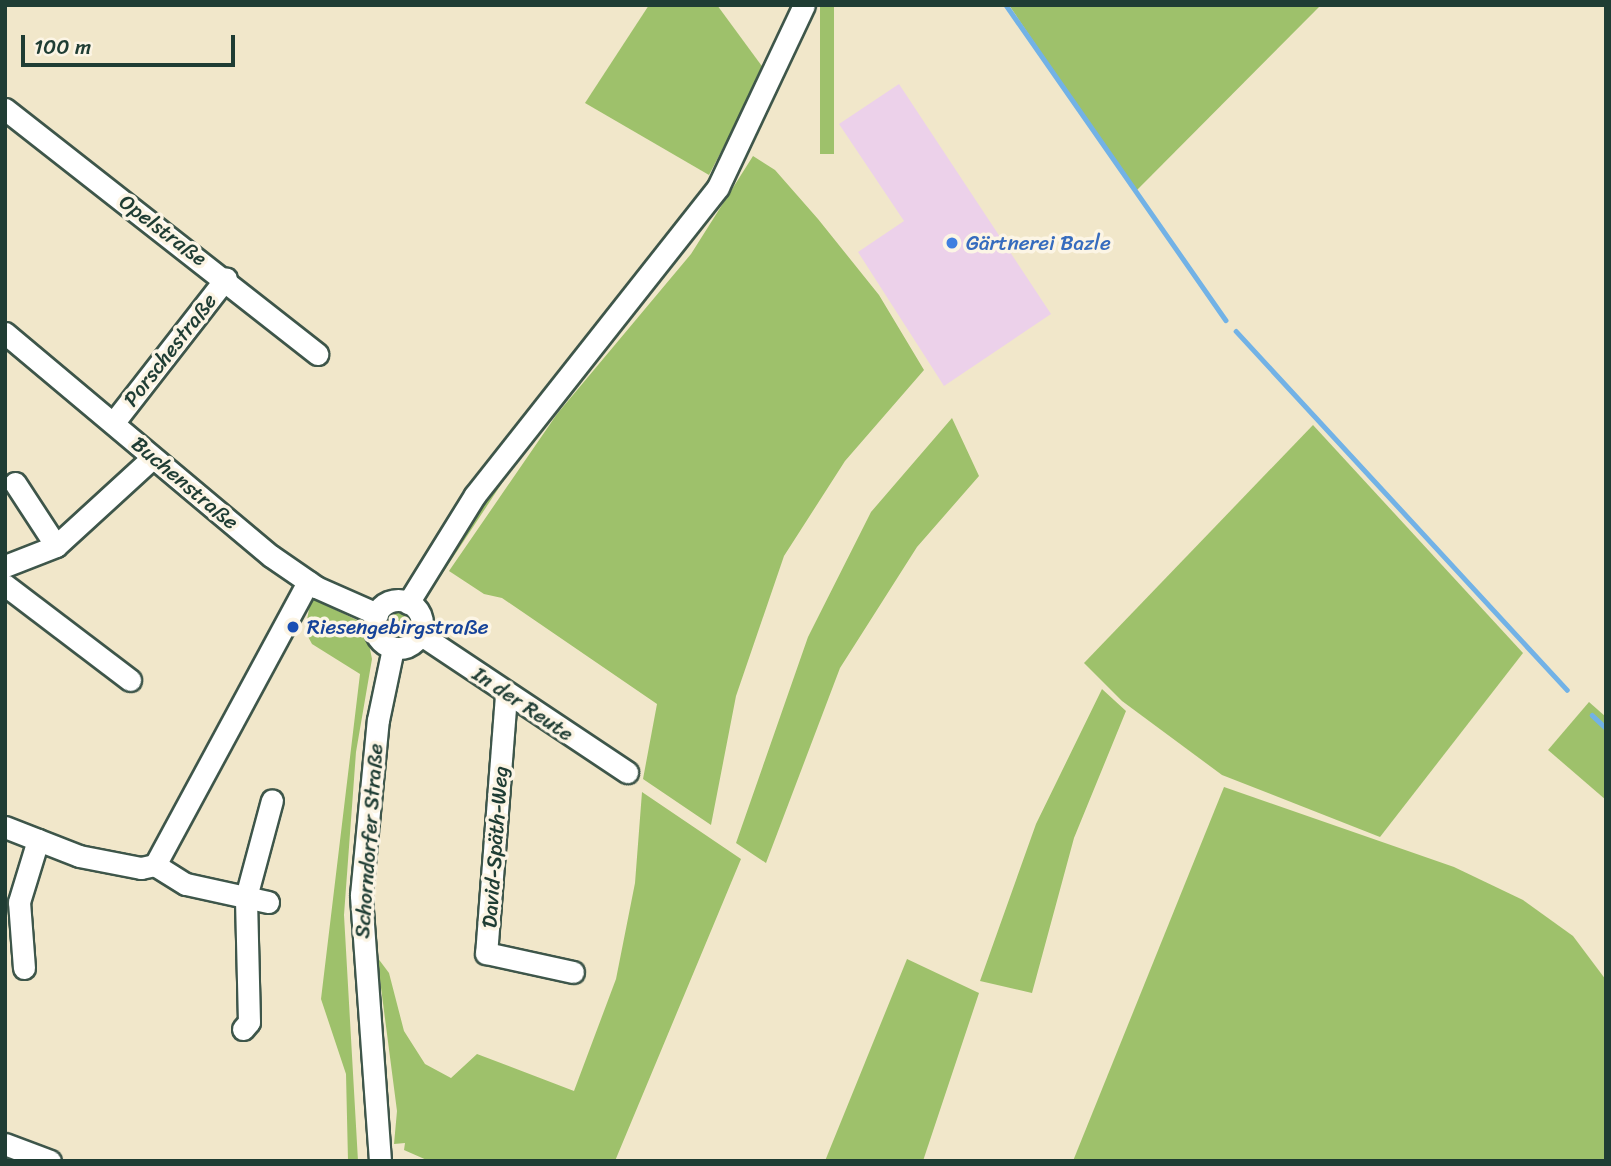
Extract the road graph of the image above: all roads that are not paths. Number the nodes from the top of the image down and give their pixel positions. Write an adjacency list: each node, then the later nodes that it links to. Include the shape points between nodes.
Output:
1 (804, 5): 13 (street, via 718,187 475,495)
2 (5, 109): 3 (street, Opelstraße)
3 (226, 278): 5 (street, Opelstraße); 6 (street, Porschestraße)
4 (6, 335): 6 (street, Buchenstraße)
5 (318, 354)
6 (114, 422): 7 (street, Buchenstraße)
7 (152, 458): 9 (street); 11 (street, Buchenstraße)
8 (15, 483): 9 (street)
9 (56, 546): 10 (street)
10 (5, 566)
11 (308, 582): 14 (street, Buchenstraße); 23 (street)
12 (5, 585): 17 (street)
13 (408, 603): 14 (street, via 391,602); 15 (street, via 422,619)
14 (377, 614): 16 (street, via 376,633)
15 (420, 634): 16 (street, via 409,646); 18 (street, In der Reute)
16 (393, 648): 31 (street, Schorndorfer Straße, via 377,720 361,895)
17 (130, 680)
18 (506, 695): 19 (street, In der Reute); 27 (street, David-Späth-Weg, via 486,953)
19 (626, 772)
20 (272, 800): 24 (street)
21 (5, 827): 22 (street)
22 (37, 840): 23 (street, via 122,866); 26 (street, via 19,902)
23 (155, 865): 24 (street, via 187,884)
24 (246, 897): 25 (street); 28 (street, via 249,1022)
25 (268, 902)
26 (24, 968)
27 (573, 972)
28 (243, 1029)
29 (5, 1144): 30 (street)
30 (50, 1161)
31 (380, 1161)

